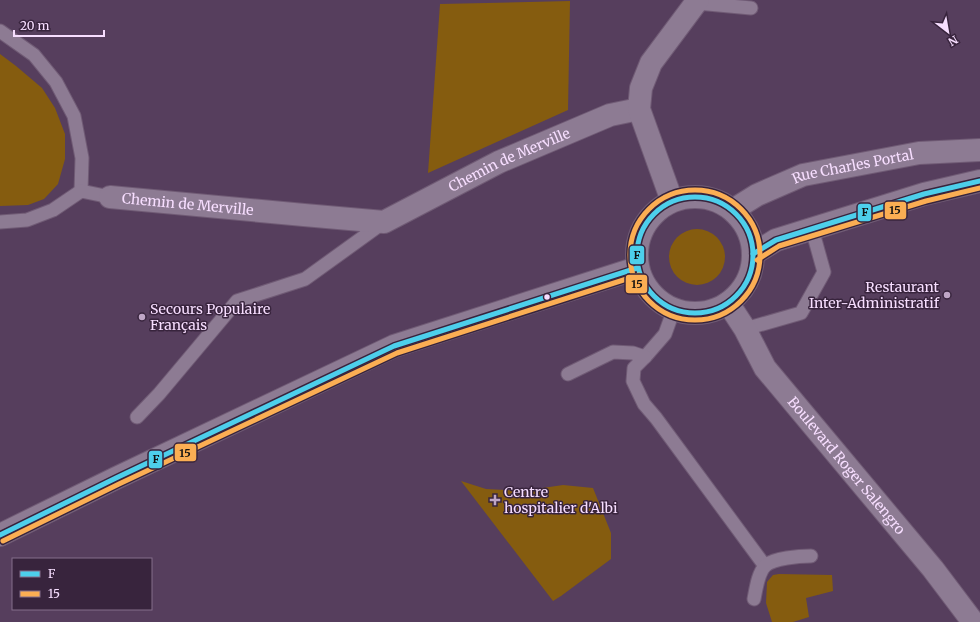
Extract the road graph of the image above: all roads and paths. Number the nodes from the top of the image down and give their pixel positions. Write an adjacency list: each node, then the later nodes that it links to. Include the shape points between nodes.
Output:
1 (697, 1): 2 (lane); 4 (street, via 651,63 641,88)
2 (751, 8)
3 (0, 31): 7 (lane, via 34,55 56,82 74,116 82,158)
4 (640, 109): 9 (street); 12 (street, Chemin de Merville, via 610,115 499,162)
5 (980, 150): 10 (street, Rue Charles Portal, via 919,153 803,175 757,195)
6 (980, 181): 13 (street, via 924,194)
7 (81, 191): 8 (lane); 11 (lane, via 53,210 27,220)
8 (110, 197): 12 (street, Chemin de Merville)
9 (672, 201): 10 (street, via 704,197 720,201); 15 (street, via 658,209 646,222 639,237)
10 (733, 210): 14 (street, via 749,233)
11 (0, 222)
12 (384, 222): 21 (lane, Chemin de Merville, via 305,279 237,302)
13 (812, 229): 14 (street, via 776,240); 18 (lane, via 824,272 801,314)
14 (753, 254): 16 (street, via 752,269 747,282)
15 (637, 268): 17 (street, via 646,287 658,300); 22 (street, via 394,346)
16 (728, 303): 17 (street, via 711,311 692,313); 18 (street, Boulevard Roger Salengro)
17 (674, 310): 19 (lane, via 666,334)
18 (745, 329): 26 (street, Boulevard Roger Salengro, via 765,368 933,569)
19 (645, 357): 20 (lane, via 633,353 613,352); 24 (lane, via 634,368 633,381 644,404)
20 (568, 374)
21 (137, 417)
22 (0, 535)
23 (811, 556): 24 (lane, via 792,557)
24 (765, 566): 25 (lane, via 758,579)
25 (754, 599)
26 (973, 622)

